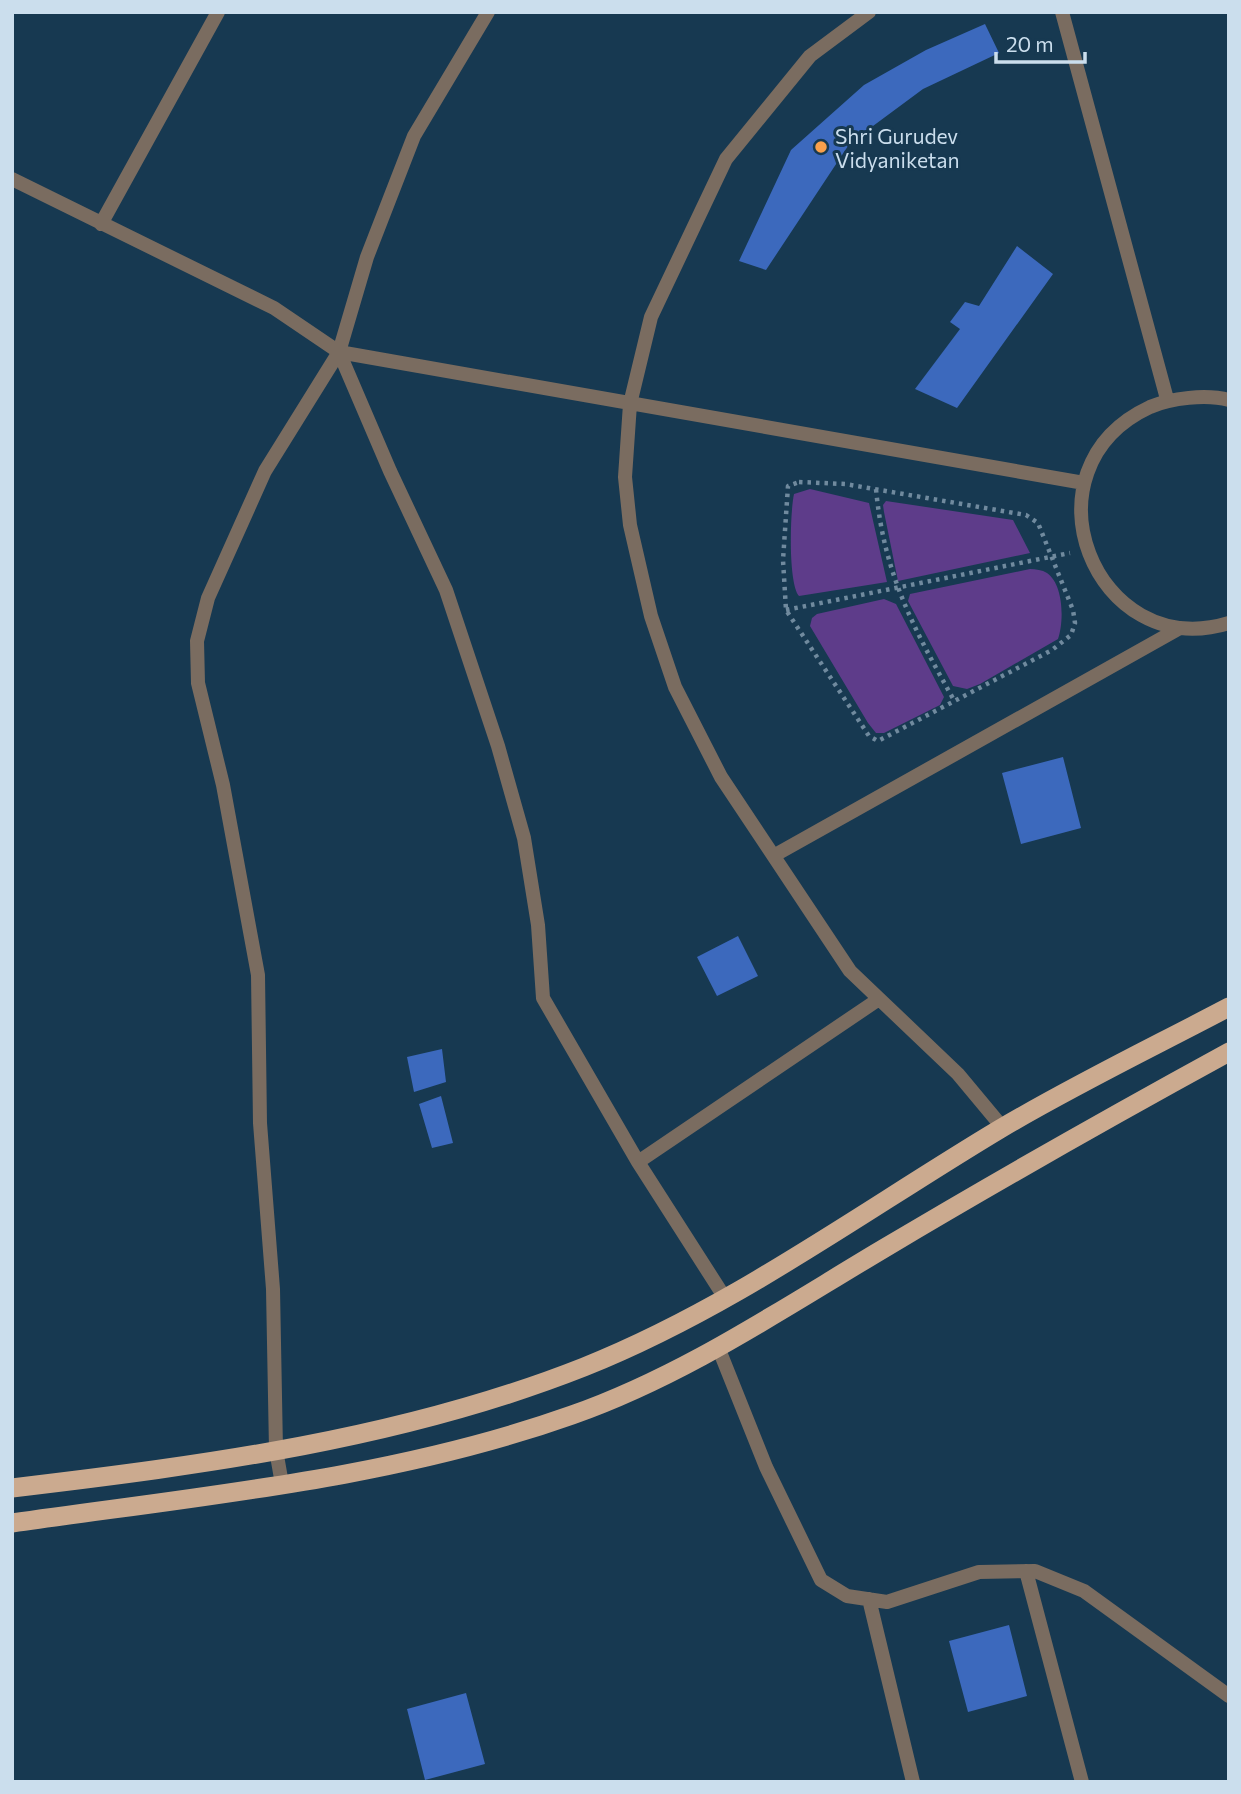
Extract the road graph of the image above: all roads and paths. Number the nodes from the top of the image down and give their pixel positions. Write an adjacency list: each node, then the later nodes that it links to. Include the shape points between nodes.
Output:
1 (218, 12): 6 (street)
2 (488, 12): 7 (street, via 414,135 367,257)
3 (869, 12): 10 (street, via 810,56 726,159 651,317)
4 (1062, 12): 8 (street)
5 (12, 178): 6 (street)
6 (101, 224): 7 (street, via 274,308)
7 (339, 352): 10 (street); 25 (street, via 446,590 498,746 524,838 538,925 543,998); 28 (street, via 265,471 208,598 197,641 198,683 223,785 258,975 260,1123 273,1289)
8 (1167, 400): 9 (street); 11 (street, via 1130,417 1100,446)
9 (1229, 400)
10 (630, 404): 11 (street); 20 (street, via 625,477 630,525 651,616 675,687 721,778)
11 (1084, 483): 13 (street, via 1080,522)
12 (876, 489): 14 (path, via 1026,514 1038,523); 15 (path); 16 (path, via 799,482 788,486 783,559)
13 (1087, 550): 14 (path); 18 (street, via 1112,593 1143,616)
14 (1053, 557): 15 (path); 19 (path, via 1073,610 1071,635)
15 (896, 588): 16 (path); 19 (path)
16 (786, 610): 19 (path, via 832,684 869,736 878,741)
17 (1229, 623): 18 (street)
18 (1180, 628): 20 (street)
19 (955, 702)
20 (775, 855): 21 (street, via 850,971)
21 (879, 999): 24 (street, via 958,1074); 25 (street)
22 (1229, 1007): 24 (highway)
23 (1229, 1052): 27 (highway, via 1041,1155)
24 (1003, 1128): 26 (highway)
25 (638, 1162): 26 (street)
26 (725, 1298): 28 (highway, via 687,1321 571,1372 435,1417)
27 (718, 1347): 29 (highway, via 630,1392 461,1450 407,1464); 33 (street, via 766,1467 821,1580 847,1596)
28 (276, 1450): 29 (street); 30 (highway)
29 (282, 1484): 31 (highway)
30 (12, 1488)
31 (12, 1523)
32 (1026, 1571): 33 (street, via 979,1572 887,1602); 34 (street, via 1084,1591); 36 (street)
33 (869, 1599): 35 (street)
34 (1229, 1696)
35 (913, 1782)
36 (1082, 1782)

